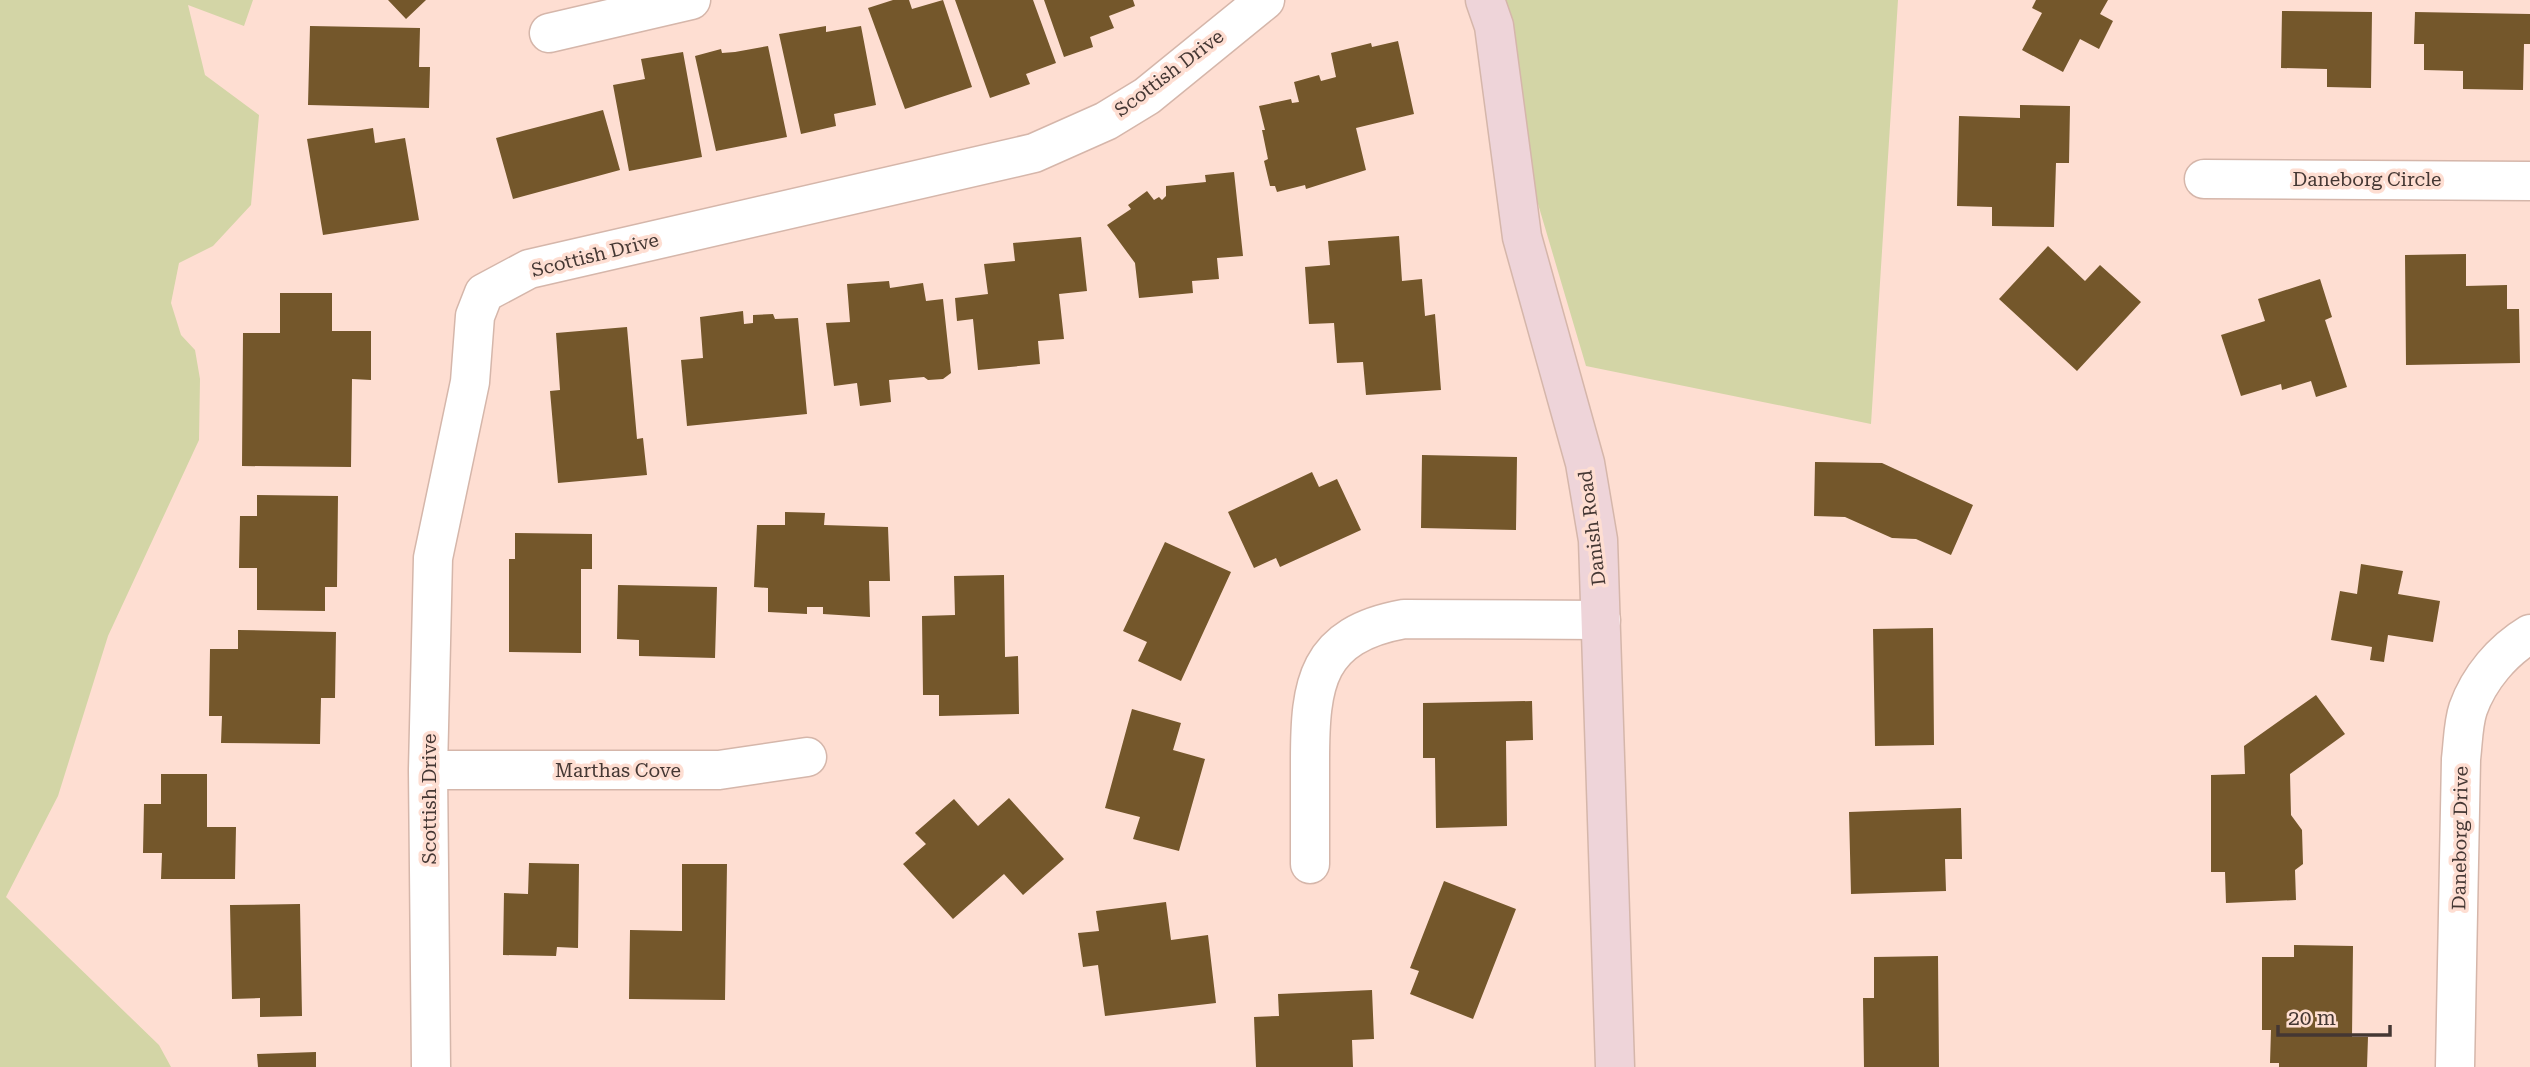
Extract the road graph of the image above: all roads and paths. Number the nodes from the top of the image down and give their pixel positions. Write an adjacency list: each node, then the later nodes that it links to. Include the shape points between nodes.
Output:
1 (691, 0): 5 (street)
2 (1265, 0): 4 (street, Scottish Drive)
3 (1486, 0): 8 (street, Danish Road, via 1494,26 1522,237 1585,463 1598,540)
4 (1223, 13): 11 (street, Scottish Drive, via 1147,96 1106,121 1034,153 528,269 484,293 475,316 470,382 433,558)
5 (549, 33)
6 (2204, 179): 7 (street, Daneborg Circle)
7 (2530, 181)
8 (1601, 620): 12 (street, via 1404,619 1373,624 1347,640 1326,660 1314,688); 14 (street, Danish Road)
9 (2530, 634): 15 (street, Daneborg Drive, via 2510,646 2487,673 2468,710 2461,759)
10 (807, 757): 11 (street, Marthas Cove, via 719,771)
11 (429, 771): 13 (street, Scottish Drive)
12 (1310, 864)
13 (431, 1067)
14 (1615, 1067)
15 (2455, 1067)

